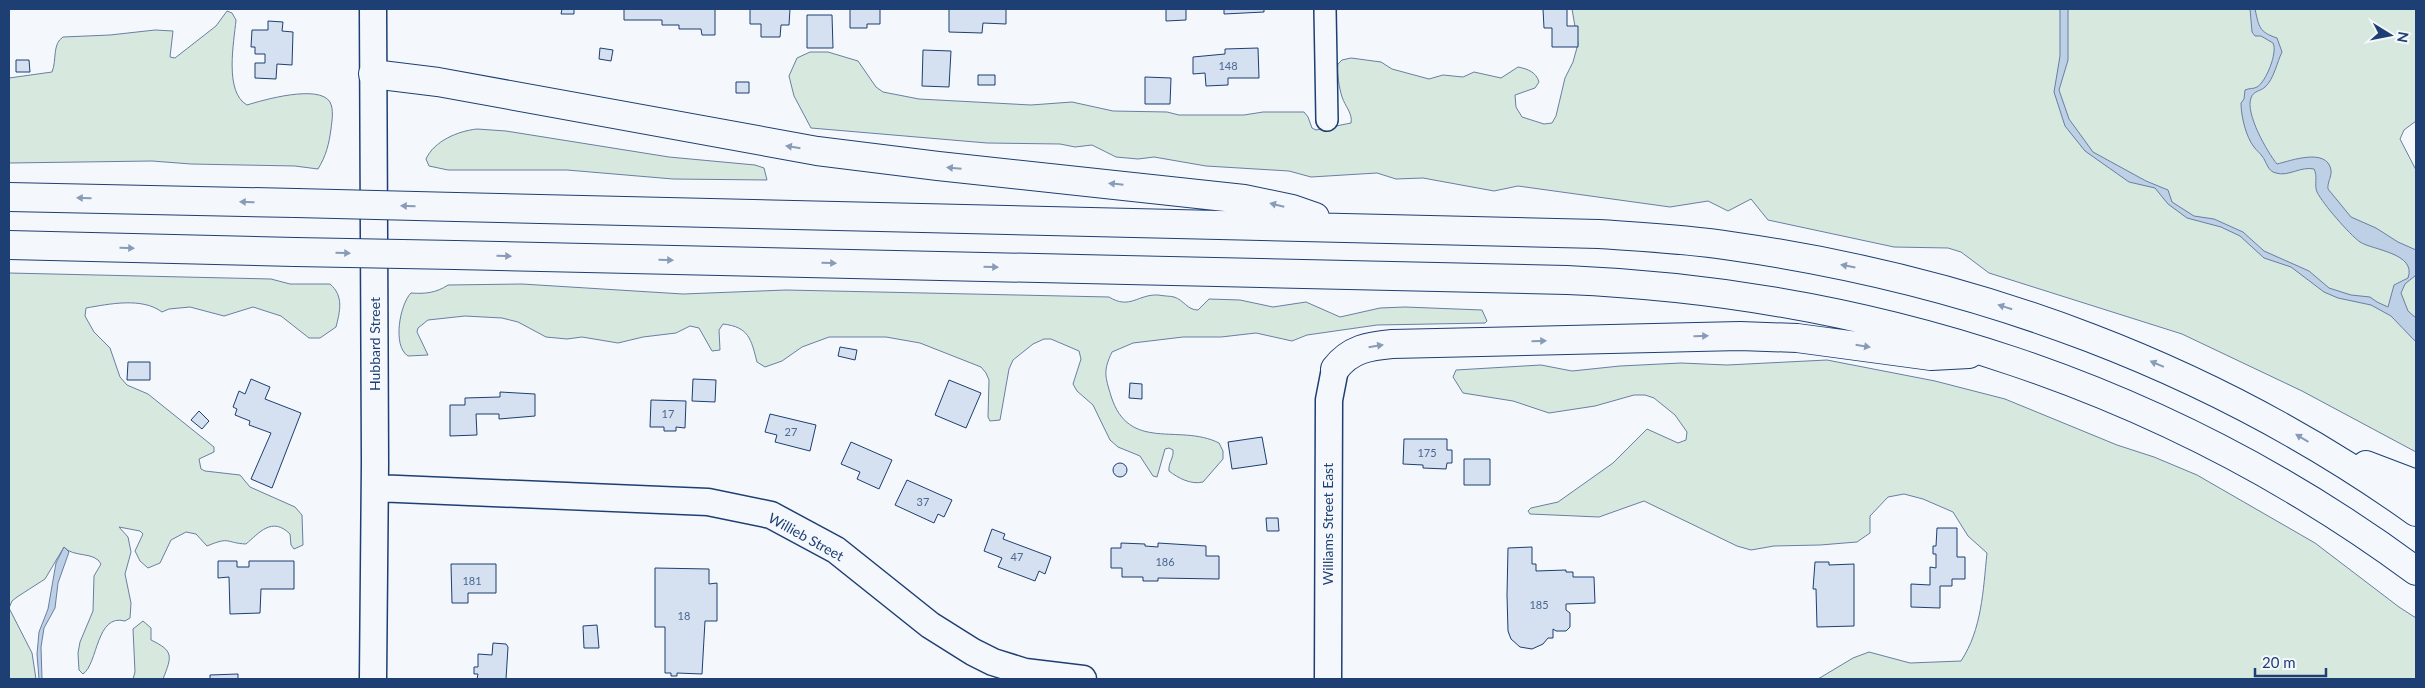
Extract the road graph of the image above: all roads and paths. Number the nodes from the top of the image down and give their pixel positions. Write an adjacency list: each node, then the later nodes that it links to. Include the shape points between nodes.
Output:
1 (373, 9): 3 (street, Hubbard Street)
2 (1325, 9): 4 (street)
3 (373, 74): 6 (highway, one-way to 3, via 1292,209 1244,199 817,151 438,82); 12 (street, Hubbard Street)
4 (1327, 120)
5 (9, 197): 6 (highway, one-way to 5, bridge)
6 (1340, 227): 10 (highway, one-way to 6, via 2229,398 2122,349 2016,310 1884,274 1784,254 1664,238)
7 (9, 245): 8 (highway, one-way to 8, bridge, via 1616,282 1714,291 1811,307)
8 (1986, 351): 9 (highway, one-way to 8, via 1356,350 1392,344 1672,337 1798,338 1931,356); 14 (highway, via 2108,397 2207,442 2310,500)
9 (1335, 369): 17 (street, Williams Street East, via 1329,400)
10 (2330, 454): 11 (highway); 13 (highway)
11 (2416, 484)
12 (375, 488): 15 (street, Hubbard Street); 16 (street, Willieb Street, via 708,502 771,515 836,550 930,625 973,652 1025,672)
13 (2416, 512)
14 (2416, 571)
15 (373, 679)
16 (1083, 679)
17 (1328, 679)

